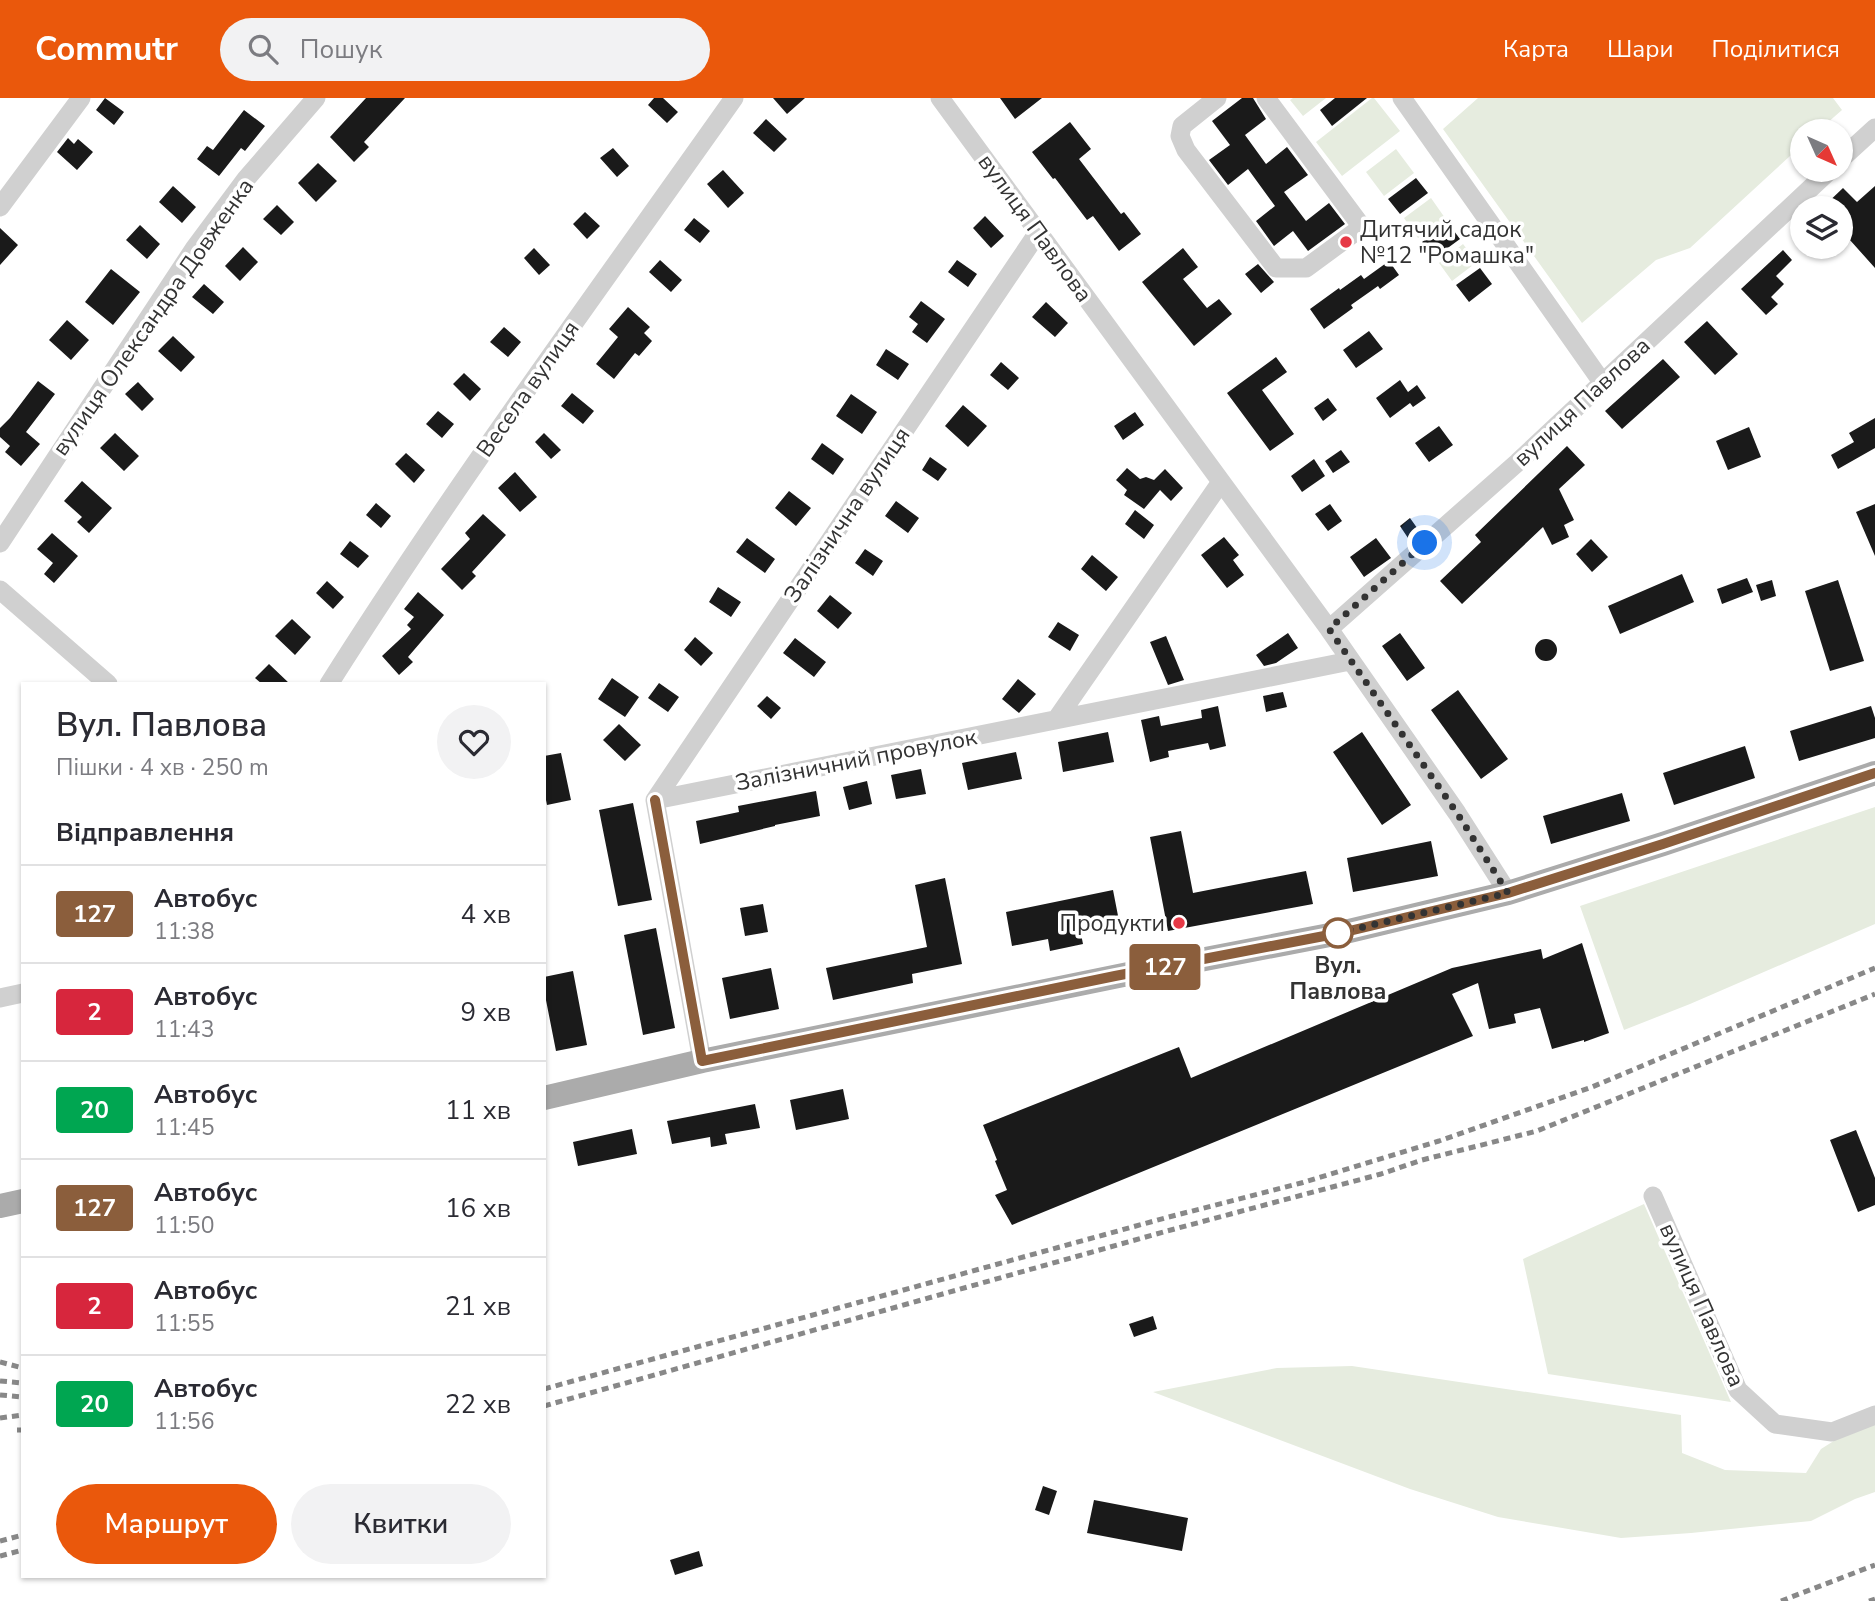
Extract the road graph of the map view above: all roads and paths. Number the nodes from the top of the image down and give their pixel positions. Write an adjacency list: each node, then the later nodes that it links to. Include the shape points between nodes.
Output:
1 (81, 98): 11 (street)
2 (316, 98): 15 (street, вулиця Олександра Довженка, via 246,179 194,249)
3 (734, 98): 20 (street, Весела вулиця, via 470,470)
4 (940, 98): 12 (street, вулиця Павлова)
5 (1217, 98): 6 (street, via 1182,126 1180,136 1186,150 1276,268 1306,268 1362,227)
6 (1266, 98)
7 (1402, 98): 13 (street)
8 (1875, 128): 9 (street)
9 (1853, 148)
10 (1817, 182): 13 (street, вулиця Павлова)
11 (0, 207)
12 (1039, 231): 14 (street, вулиця Павлова); 23 (street, Залізнична вулиця)
13 (1602, 382): 17 (street, вулиця Павлова)
14 (1221, 482): 17 (street, вулиця Павлова); 21 (street)
15 (0, 542)
16 (0, 590): 19 (street)
17 (1329, 629): 18 (street, вулиця Павлова)
18 (1350, 661): 21 (street, Залізничний провулок); 24 (street, вулиця Павлова)
19 (106, 682)
20 (330, 682)
21 (1056, 720): 23 (street, Залізничний провулок)
22 (1875, 773): 24 (main road)
23 (655, 800): 27 (street)
24 (1508, 893): 27 (main road, via 1345,932)
25 (21, 993): 26 (street)
26 (0, 998)
27 (702, 1061): 28 (main road)
28 (546, 1098)
29 (1653, 1196): 32 (street, вулиця Павлова, via 1738,1390 1775,1424 1832,1432)
30 (21, 1201): 31 (main road)
31 (0, 1206)
32 (1875, 1416)

